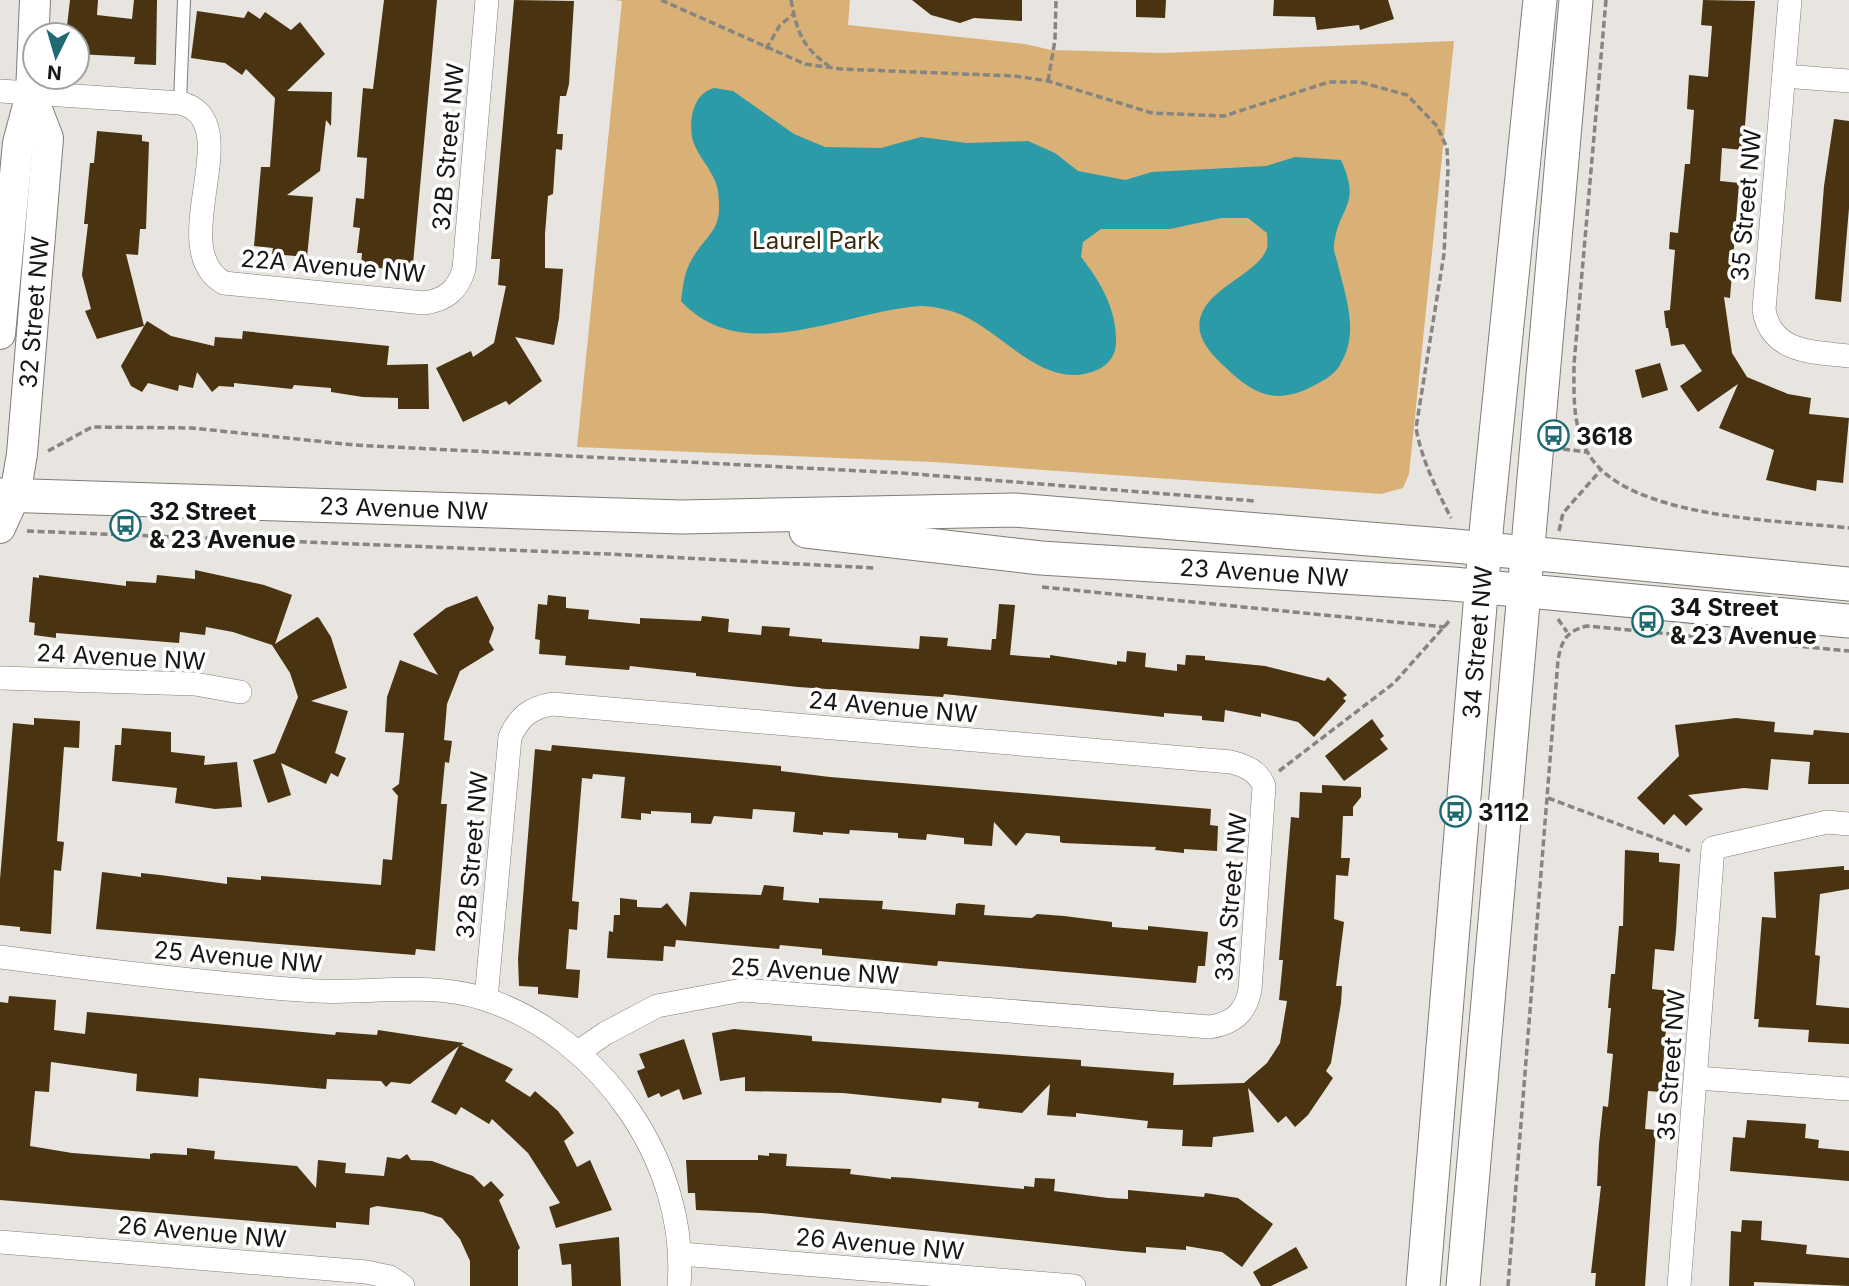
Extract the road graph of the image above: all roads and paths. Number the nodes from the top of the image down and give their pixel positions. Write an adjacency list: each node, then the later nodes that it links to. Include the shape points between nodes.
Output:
1 (36, 0): 18 (street, 32 Street NW)
2 (184, 0): 19 (lane)
3 (487, 0): 20 (street, 32B Street NW, via 464,269)
4 (661, 0): 12 (path)
5 (791, 0): 11 (path)
6 (1056, 0): 15 (path)
7 (1540, 0): 34 (main road, 34 Street NW)
8 (1576, 0): 35 (main road, 34 Street NW)
9 (1606, 0): 25 (path, via 1574,363 1574,411)
10 (1790, 0): 14 (street, 35 Street NW)
11 (794, 14): 12 (path); 13 (path, via 801,39)
12 (766, 49): 13 (path, via 805,64)
13 (831, 67): 15 (path)
14 (1784, 76): 16 (street); 22 (street, 35 Street NW, via 1765,319 1774,336 1794,348)
15 (1048, 81): 30 (path, via 1152,113 1193,117 1224,116 1329,82 1360,82 1407,95 1437,126 1447,148 1444,254 1416,428 1434,486 1454,521)
16 (1849, 82)
17 (0, 92): 18 (street)
18 (31, 94): 19 (street); 21 (street, 32 Street NW, via 18,142); 27 (street, 32 Street NW, via 48,138 22,454)
19 (190, 108): 20 (street, 22A Avenue NW, via 209,132 200,247 212,276 236,286 424,303)
20 (450, 294)
21 (0, 334)
22 (1849, 356)
23 (1560, 449): 25 (path)
24 (48, 451): 28 (path, via 92,427 192,428 354,445 902,473)
25 (1587, 452): 26 (path)
26 (1600, 471): 31 (path); 32 (path, via 1614,483 1674,506)
27 (8, 495): 29 (main road, 23 Avenue NW); 33 (street, 32 Street NW)
28 (1257, 501)
29 (681, 517): 34 (main road, 23 Avenue NW, via 1014,510); 39 (main road, 23 Avenue NW, via 1041,558)
30 (1438, 518)
31 (1559, 522)
32 (1849, 528)
33 (14, 530): 36 (path)
34 (1486, 550): 35 (main road, 23 Avenue NW); 39 (main road, 34 Street NW)
35 (1528, 555): 37 (main road, 23 Avenue NW); 40 (main road, 34 Street NW)
36 (886, 569)
37 (1849, 584)
38 (1032, 585): 44 (path)
39 (1483, 587): 40 (main road, 23 Avenue NW); 65 (main road, 34 Street NW)
40 (1524, 592): 43 (main road, 23 Avenue NW); 66 (main road, 34 Street NW)
41 (1451, 619): 44 (path)
42 (1558, 621): 45 (path)
43 (1849, 621)
44 (1445, 627): 50 (path, via 1394,683 1292,763)
45 (1567, 633): 46 (path, via 1587,626); 51 (path, via 1558,660)
46 (1849, 651)
47 (0, 678): 48 (street, 24 Avenue NW, via 195,684)
48 (240, 692)
49 (521, 718): 50 (street, 24 Avenue NW, via 539,707 565,706 1231,762); 55 (street, 32B Street NW, via 509,737)
50 (1260, 777): 56 (street, 33A Street NW, via 1265,803 1250,990)
51 (1548, 798): 53 (path); 67 (path)
52 (1849, 824): 53 (street, via 1827,822)
53 (1713, 854): 58 (street, 35 Street NW)
54 (0, 957): 55 (street, 25 Avenue NW, via 315,991 404,987)
55 (486, 999): 57 (street, 25 Avenue NW)
56 (1237, 1018): 57 (street, 25 Avenue NW, via 1210,1027 742,990 657,1006)
57 (578, 1052): 61 (street, via 622,1102 650,1148 670,1197)
58 (1697, 1078): 59 (street); 68 (street, 35 Street NW)
59 (1849, 1089)
60 (0, 1242): 62 (street, 26 Avenue NW, via 366,1272)
61 (681, 1254): 63 (street); 64 (street, 26 Avenue NW)
62 (400, 1283)
63 (679, 1286)
64 (1074, 1286)
65 (1423, 1286)
66 (1463, 1286)
67 (1508, 1286)
68 (1679, 1286)

